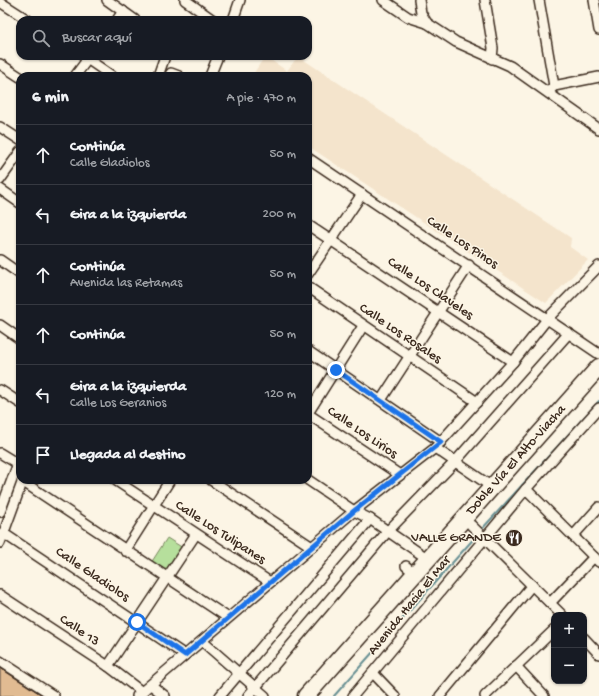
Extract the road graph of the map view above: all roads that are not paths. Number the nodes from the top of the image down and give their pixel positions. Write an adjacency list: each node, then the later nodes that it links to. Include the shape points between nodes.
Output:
1 (107, 0): 10 (street)
2 (186, 0): 14 (street)
3 (240, 0): 15 (street)
4 (383, 0): 16 (street, via 408,17)
5 (419, 0): 16 (street)
6 (484, 0): 18 (street, via 493,48)
7 (539, 0): 30 (street)
8 (594, 0): 17 (street)
9 (0, 2): 11 (street)
10 (123, 11): 12 (street); 13 (street)
11 (22, 16)
12 (120, 16)
13 (130, 16)
14 (208, 16)
15 (234, 16)
16 (427, 23): 18 (street, via 456,42)
17 (599, 30)
18 (492, 59): 31 (street, via 510,66)
19 (85, 60): 24 (street)
20 (91, 60): 25 (street)
21 (164, 60): 26 (street)
22 (216, 60): 27 (street)
23 (0, 64): 28 (street)
24 (78, 72)
25 (107, 72)
26 (159, 72)
27 (212, 72)
28 (16, 74)
29 (599, 77): 30 (street)
30 (554, 86): 31 (street)
31 (548, 93): 33 (street)
32 (0, 127): 34 (street)
33 (599, 129)
34 (16, 137)
35 (16, 158): 37 (street)
36 (312, 161): 39 (street, Calle Los Pinos)
37 (0, 180)
38 (0, 189): 40 (street)
39 (362, 194): 42 (street); 44 (street, Calle Los Pinos)
40 (16, 200)
41 (312, 228): 42 (street, Calle Los Claveles)
42 (331, 240): 46 (street); 49 (street, Calle Los Claveles)
43 (0, 260): 47 (street)
44 (469, 265): 49 (street); 50 (street, Calle Los Pinos)
45 (599, 266): 50 (street)
46 (312, 268)
47 (16, 271)
48 (312, 290): 52 (street, Calle Los Rosales)
49 (438, 312): 57 (street); 58 (street, Calle Los Claveles)
50 (548, 318): 53 (street, Calle Los Pinos); 58 (street)
51 (0, 325): 54 (street)
52 (363, 326): 57 (street, Calle Los Rosales); 60 (street)
53 (569, 333): 56 (street, Calle Los Pinos); 72 (street)
54 (16, 336)
55 (312, 354): 60 (street)
56 (599, 354)
57 (409, 356): 63 (street); 65 (street, Calle Los Rosales)
58 (513, 362): 65 (street)
59 (599, 367): 81 (highway, Doble Vía El Alto-Viacha)
60 (336, 370): 63 (street); 66 (street)
61 (599, 382): 89 (highway, Doble Vía El Alto-Viacha)
62 (1, 393): 64 (street)
63 (381, 400): 69 (street)
64 (16, 401)
65 (477, 402): 69 (street)
66 (312, 408)
67 (599, 408): 82 (street, Avenida Hacia El Mar)
68 (312, 417): 74 (street, Calle Los Lirios)
69 (438, 445): 72 (street); 74 (street)
70 (0, 452): 71 (street)
71 (16, 460)
72 (454, 463): 81 (street); 88 (street)
73 (16, 469): 86 (street)
74 (400, 475): 85 (street)
75 (312, 483): 85 (street)
76 (21, 484): 90 (street)
77 (29, 484): 95 (street)
78 (121, 484): 83 (street, Calle Los Tulipanes)
79 (167, 484): 83 (street)
80 (217, 484): 94 (street)
81 (492, 487): 96 (highway, Doble Vía El Alto-Viacha)
82 (526, 489): 89 (street, Avenida Hacia El Mar); 92 (street)
83 (153, 506): 91 (street, Calle Los Tulipanes); 95 (street)
84 (599, 507): 92 (street)
85 (354, 511): 87 (street); 94 (street)
86 (0, 512)
87 (370, 519): 88 (street); 114 (street)
88 (388, 530): 96 (street); 117 (street)
89 (478, 531): 100 (street); 115 (street, Avenida Hacia El Mar); 125 (highway, Doble Vía El Alto-Viacha)
90 (3, 533): 93 (street); 105 (street, Calle Gladiolos)
91 (196, 534): 98 (street); 99 (street, Calle Los Tulipanes)
92 (573, 536): 97 (street)
93 (0, 543)
94 (312, 547): 99 (street)
95 (125, 551): 98 (street)
96 (428, 559): 124 (highway, Doble Vía El Alto-Viacha, via 410,570)
97 (596, 559): 102 (street)
98 (167, 578): 104 (street); 105 (street)
99 (270, 582): 104 (street)
100 (532, 585): 102 (street); 128 (street)
101 (0, 595): 112 (street, Calle 13)
102 (550, 603): 103 (street)
103 (559, 612)
104 (227, 617): 107 (street)
105 (137, 622): 110 (street, Calle Gladiolos); 112 (street)
106 (551, 633): 113 (street)
107 (202, 641): 110 (street); 114 (street)
108 (587, 641): 109 (street)
109 (599, 654)
110 (185, 655): 116 (street)
111 (0, 661): 119 (street)
112 (108, 666): 118 (street, Calle 13)
113 (516, 666): 129 (street); 130 (street)
114 (241, 673): 117 (street); 121 (street)
115 (373, 673): 126 (street, Avenida Hacia El Mar); 127 (street)
116 (151, 684): 118 (street); 120 (street)
117 (256, 687): 122 (street); 123 (street)
118 (139, 694)
119 (54, 696)
120 (165, 696)
121 (220, 696)
122 (248, 696)
123 (265, 696)
124 (306, 696)
125 (318, 696)
126 (353, 696)
127 (395, 696)
128 (440, 696)
129 (485, 696)
130 (544, 696)

